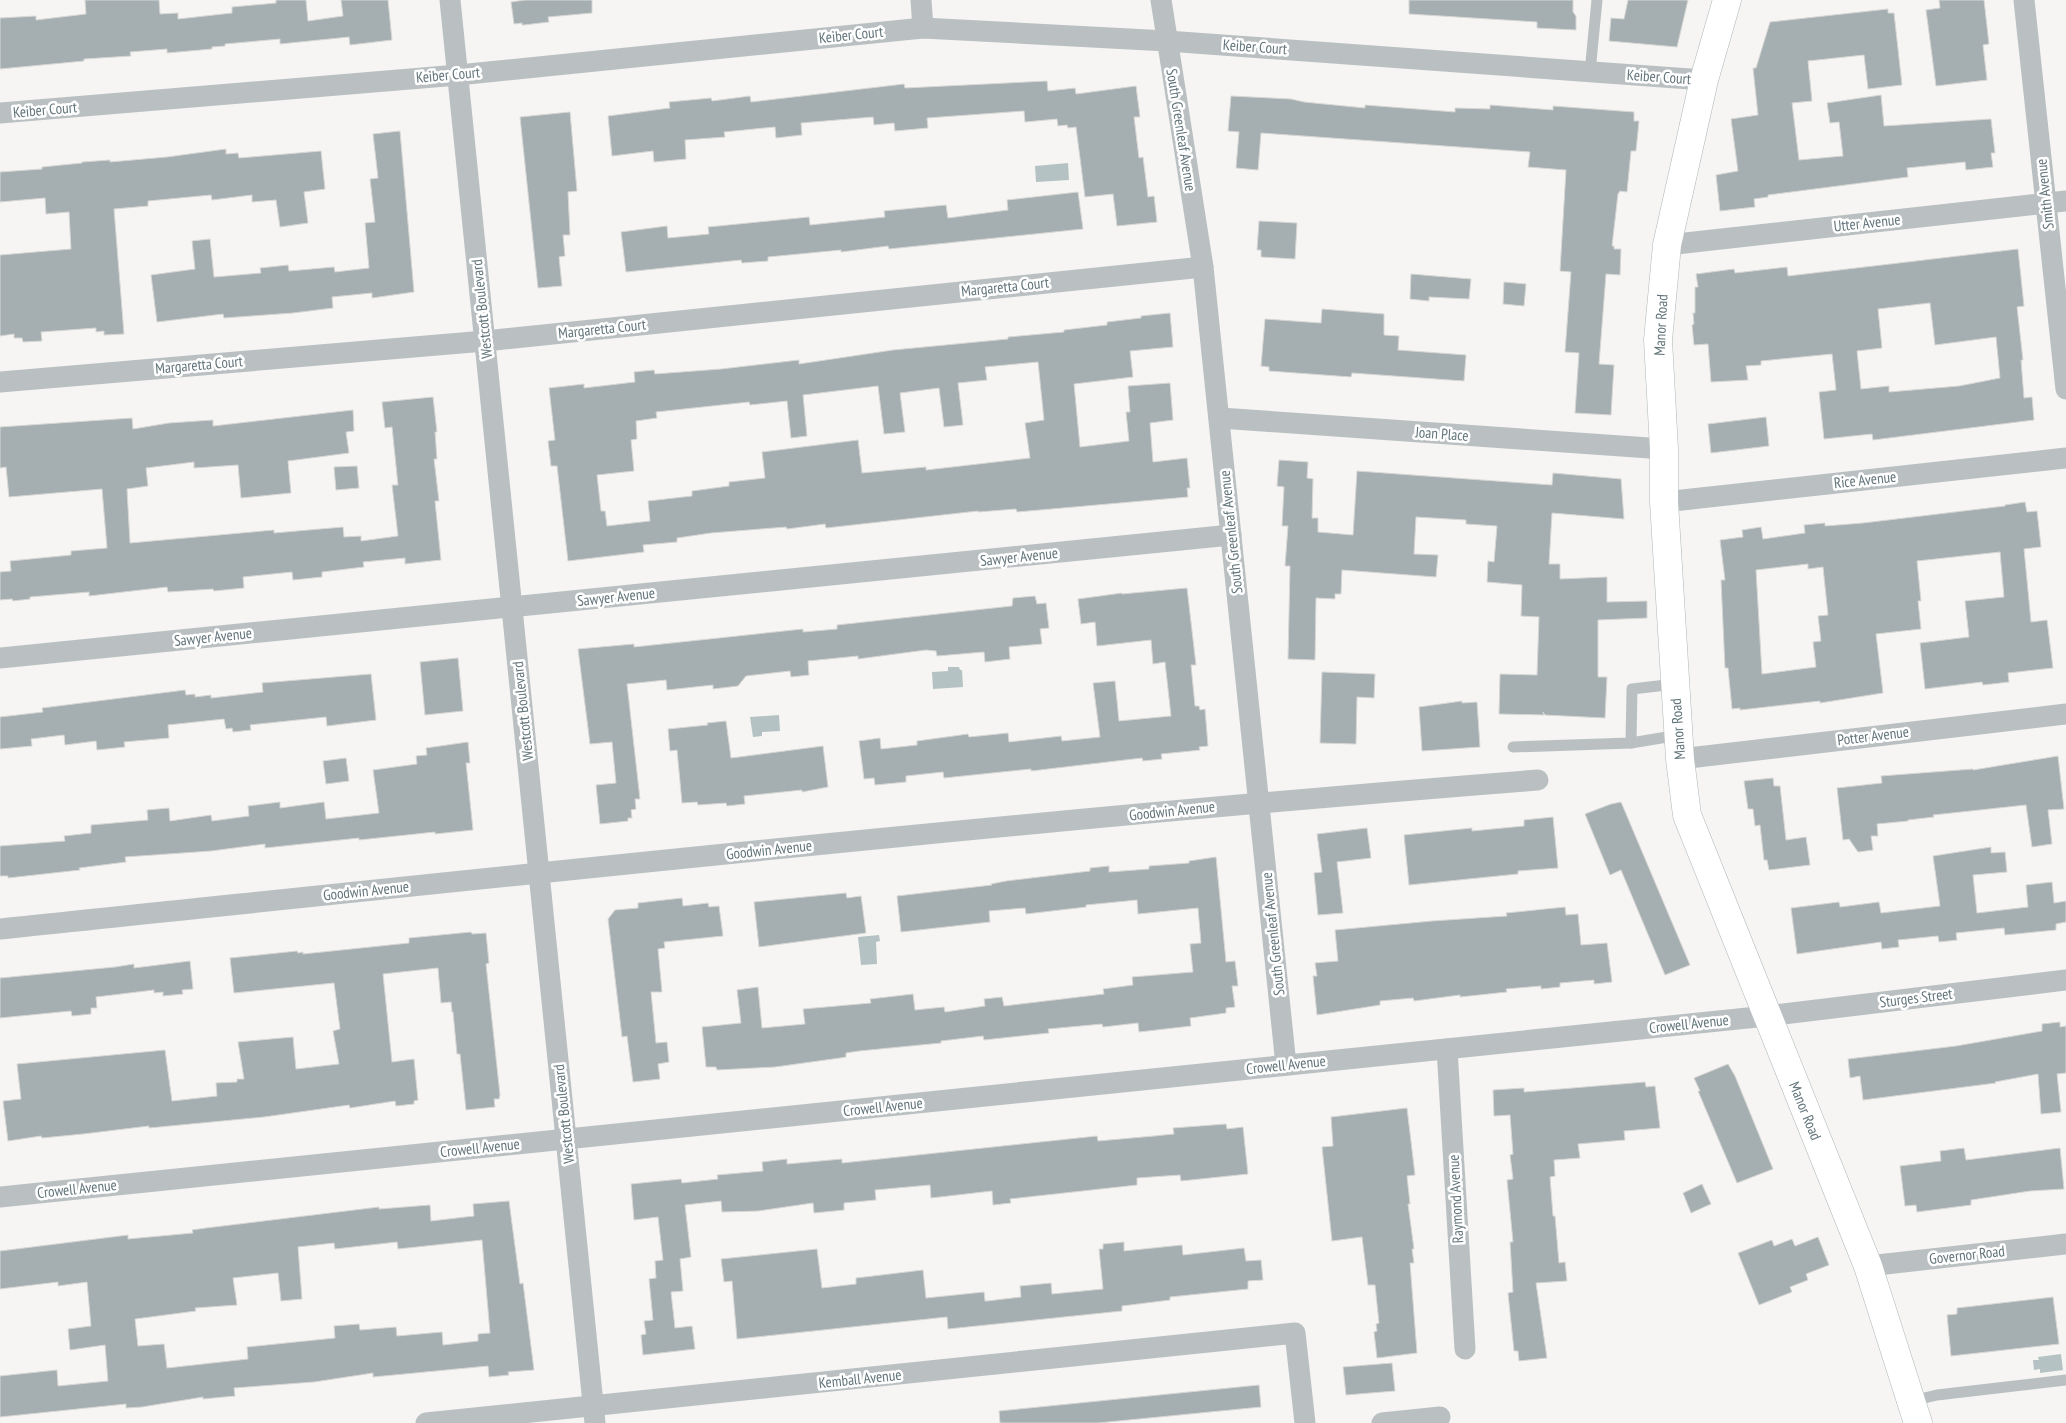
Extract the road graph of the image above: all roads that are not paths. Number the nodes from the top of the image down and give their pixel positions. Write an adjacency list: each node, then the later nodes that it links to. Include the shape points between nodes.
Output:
1 (450, 0): 10 (street, Westcott Boulevard)
2 (921, 0): 7 (street)
3 (1161, 0): 8 (street, South Greenleaf Avenue)
4 (1597, 0): 9 (lane)
5 (1727, 0): 11 (street, Manor Road)
6 (2024, 0): 13 (street, Smith Avenue)
7 (923, 28): 8 (street, Keiber Court); 10 (street, Keiber Court)
8 (1167, 40): 9 (street, Keiber Court); 15 (street, South Greenleaf Avenue)
9 (1590, 72): 11 (street, Keiber Court)
10 (458, 75): 12 (street, Keiber Court); 16 (street, Westcott Boulevard)
11 (1704, 80): 14 (street, Manor Road)
12 (0, 113)
13 (2056, 202): 14 (street, Utter Avenue); 18 (street, Smith Avenue)
14 (1667, 245): 20 (street, Manor Road, via 1658,340)
15 (1203, 267): 16 (street, Margaretta Court); 19 (street, South Greenleaf Avenue)
16 (485, 340): 17 (street, Margaretta Court); 24 (street, Westcott Boulevard)
17 (0, 382)
18 (2066, 389)
19 (1220, 418): 20 (street, Joan Place); 23 (street, South Greenleaf Avenue)
20 (1664, 449): 22 (street, Manor Road)
21 (2066, 458): 22 (street, Rice Avenue)
22 (1664, 502): 26 (street, Manor Road)
23 (1231, 535): 24 (street, Sawyer Avenue); 32 (street, South Greenleaf Avenue)
24 (512, 607): 25 (street, Sawyer Avenue); 33 (street, Westcott Boulevard)
25 (0, 658)
26 (1676, 684): 28 (lane, via 1632,688); 30 (street, Manor Road)
27 (2066, 714): 30 (street, Potter Avenue)
28 (1631, 743): 29 (lane); 30 (lane)
29 (1513, 747)
30 (1679, 747): 36 (street, Manor Road, via 1687,816)
31 (1538, 780): 32 (street, Goodwin Avenue)
32 (1259, 802): 33 (street, Goodwin Avenue); 38 (street, South Greenleaf Avenue)
33 (539, 873): 34 (street, Goodwin Avenue); 39 (street, Westcott Boulevard)
34 (0, 929)
35 (2066, 980): 36 (street, Sturges Street)
36 (1766, 1016): 37 (street, Crowell Avenue); 42 (street, Manor Road)
37 (1448, 1049): 38 (street, Crowell Avenue); 43 (street, Raymond Avenue)
38 (1286, 1065): 39 (street, Crowell Avenue)
39 (566, 1140): 40 (street, Crowell Avenue); 46 (street, Westcott Boulevard)
40 (0, 1197)
41 (2066, 1244): 42 (street, Governor Road)
42 (1868, 1266): 45 (street, Manor Road)
43 (1465, 1349)
44 (2066, 1380): 45 (lane, via 1937,1395)
45 (1915, 1412)
46 (595, 1415): 48 (street, Kemball Avenue); 49 (street, Kemball Avenue, via 1295,1333)
47 (1440, 1417): 50 (street)
48 (426, 1423)
49 (1305, 1423)
50 (1382, 1423)

